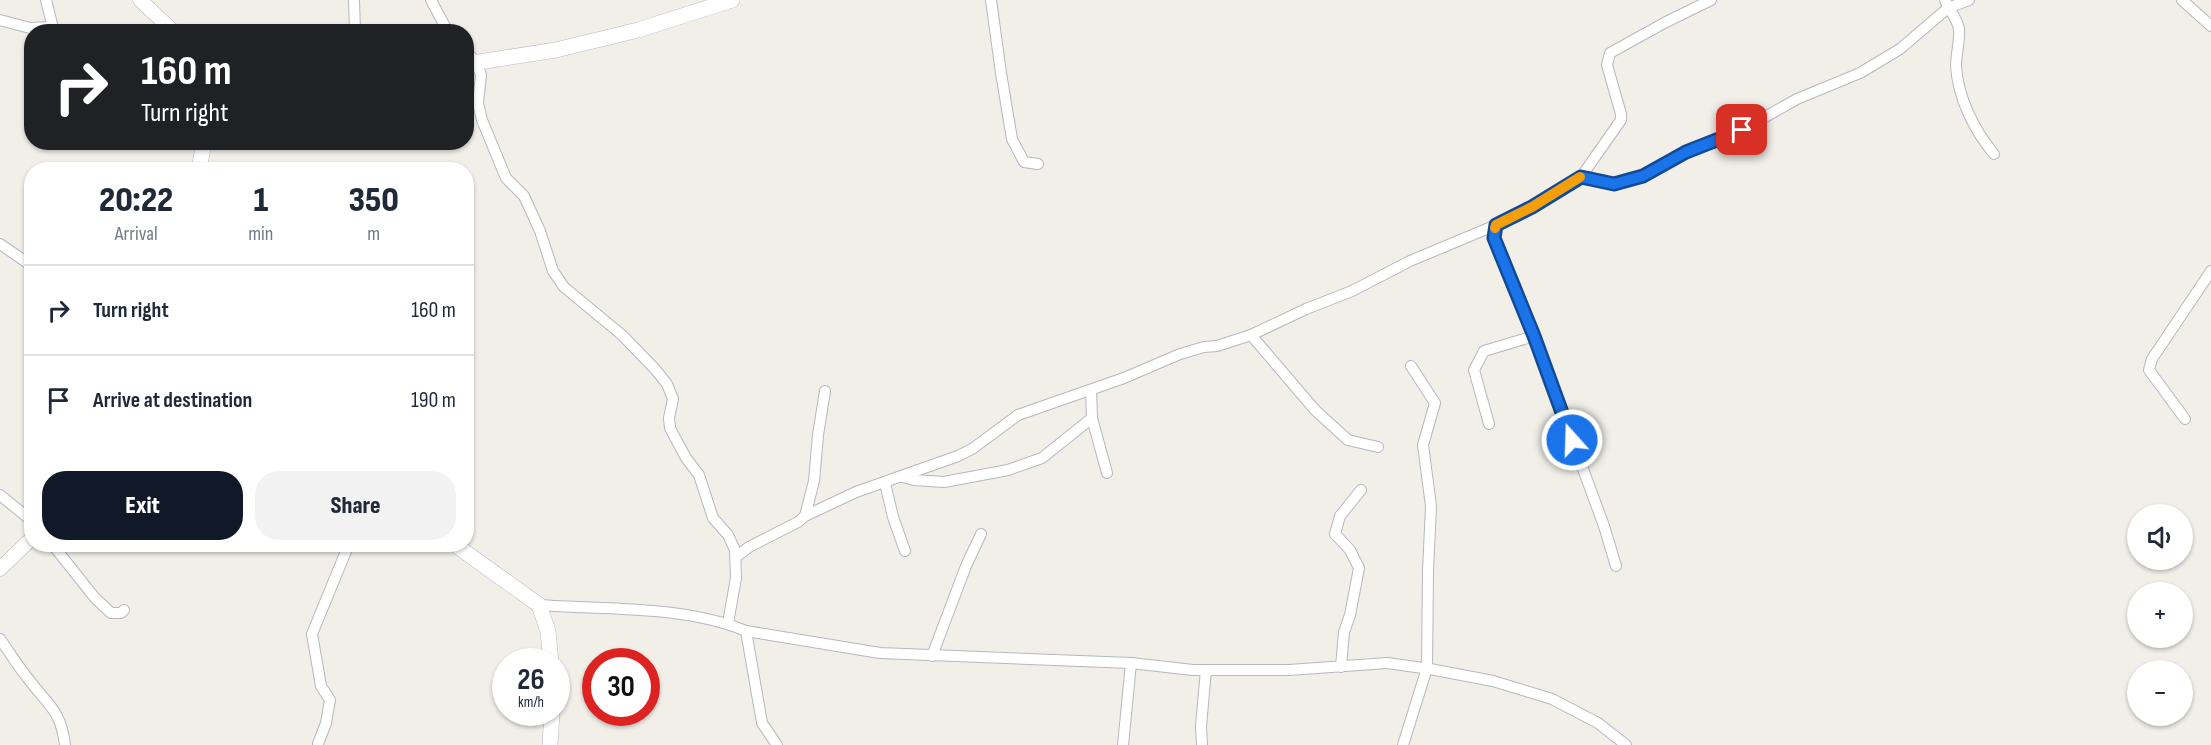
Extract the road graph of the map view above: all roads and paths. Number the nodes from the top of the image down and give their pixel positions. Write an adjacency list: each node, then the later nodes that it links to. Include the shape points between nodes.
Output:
1 (46, 0): 12 (street)
2 (140, 0): 13 (street)
3 (354, 0): 14 (street)
4 (431, 0): 15 (street)
5 (732, 0): 18 (main road, via 638,30 556,50)
6 (992, 0): 21 (street, via 1012,139 1024,162)
7 (1711, 0): 22 (street, via 1610,53 1607,65 1621,120)
8 (1970, 0): 10 (street)
9 (2182, 0): 16 (street)
10 (1947, 4): 20 (street, via 1959,31 1956,68 1961,94 1981,138); 22 (street, via 1900,49 1860,73 1797,99 1742,130 1686,152 1643,176 1614,184)
11 (0, 21): 17 (street)
12 (52, 24)
13 (166, 24)
14 (355, 24)
15 (444, 24)
16 (2211, 26)
17 (24, 27)
18 (474, 59)
19 (474, 65): 49 (street, via 481,75 478,103 482,120 506,178 524,196 553,271 564,287 622,335 667,384 673,399 670,428 699,475 713,518 728,535)
20 (1994, 154)
21 (1038, 164)
22 (1581, 177): 23 (street)
23 (1496, 225): 27 (street, via 1423,254 1360,288); 28 (street, via 1494,238)
24 (0, 244): 25 (street)
25 (24, 260)
26 (2211, 271): 33 (street, via 2152,359 2149,370)
27 (1251, 334): 30 (street, via 1180,354); 35 (street, via 1315,410 1348,440)
28 (1534, 336): 34 (street, via 1484,351 1474,370); 50 (street)
29 (1411, 366): 61 (street, via 1435,404 1423,445 1431,506)
30 (1091, 390): 32 (street); 37 (street, via 1018,415 972,449)
31 (825, 391): 42 (street, via 814,481)
32 (1092, 418): 36 (street); 37 (street, via 1042,458 1008,470 944,482)
33 (2185, 419)
34 (1489, 424)
35 (1378, 447)
36 (1107, 473)
37 (903, 477): 38 (street)
38 (885, 483): 42 (street); 45 (street)
39 (1361, 490): 60 (street, via 1340,516 1335,534 1350,550 1359,568 1344,632)
40 (0, 495): 41 (street)
41 (24, 514)
42 (805, 516): 49 (street)
43 (981, 534): 58 (street)
44 (24, 546): 51 (street)
45 (905, 551)
46 (58, 552): 53 (street, via 111,613)
47 (346, 552): 64 (street, via 312,634 321,686 330,700)
48 (465, 552): 52 (main road)
49 (736, 557): 54 (street)
50 (1616, 567)
51 (0, 569)
52 (539, 605): 54 (street, via 633,610); 57 (main road)
53 (124, 610)
54 (728, 623): 55 (street)
55 (746, 631): 58 (street, via 851,649); 67 (street, via 762,723)
56 (0, 639): 65 (street, via 49,703 62,725)
57 (550, 648)
58 (932, 656): 59 (street)
59 (1131, 663): 62 (street); 68 (street)
60 (1341, 667): 61 (street, via 1387,663); 62 (street)
61 (1427, 668): 70 (street); 71 (street, via 1507,684 1552,699 1598,723)
62 (1206, 670): 69 (street)
63 (551, 726): 66 (main road)
64 (318, 744)
65 (65, 745)
66 (550, 745)
67 (777, 745)
68 (1124, 745)
69 (1202, 745)
70 (1403, 745)
71 (1626, 745)

